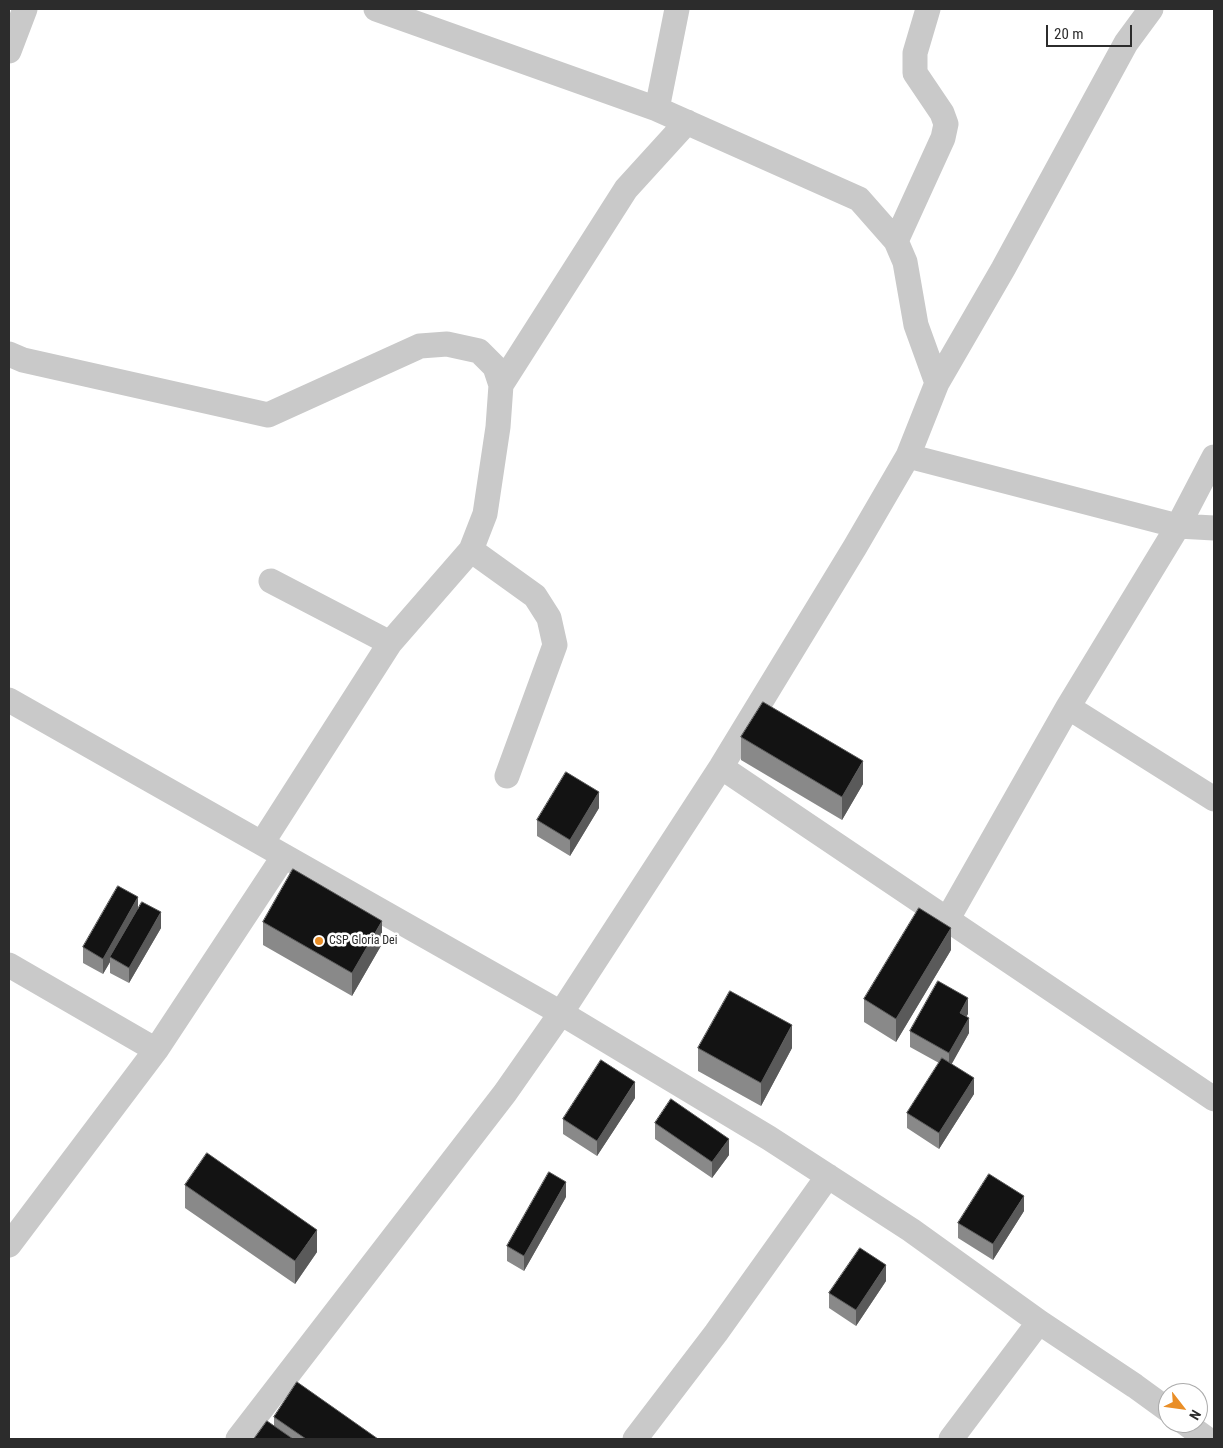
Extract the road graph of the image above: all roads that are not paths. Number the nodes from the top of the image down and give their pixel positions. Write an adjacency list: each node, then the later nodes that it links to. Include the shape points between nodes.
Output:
1 (25, 9): 6 (street)
2 (677, 9): 7 (street)
3 (928, 9): 9 (street, via 915,53 915,73 946,124 943,138)
4 (1151, 9): 11 (street, via 1126,43)
5 (385, 10): 7 (street)
6 (9, 50)
7 (657, 109): 8 (street)
8 (687, 122): 9 (street, via 859,198); 12 (street, via 626,189)
9 (896, 241): 11 (street, via 905,262 916,325)
10 (9, 354): 12 (street, via 23,360 268,415 420,346 448,344 479,351 495,367)
11 (937, 383): 13 (street)
12 (500, 385): 17 (street, via 498,427 485,514)
13 (908, 456): 15 (street); 22 (street)
14 (1214, 457): 15 (street)
15 (1178, 526): 16 (street); 21 (street)
16 (1214, 528)
17 (471, 550): 19 (street); 23 (street, via 535,596 549,618 555,645)
18 (271, 581): 19 (street)
19 (390, 643): 25 (street)
20 (9, 700): 25 (street)
21 (1068, 707): 24 (street); 27 (street)
22 (721, 766): 27 (street); 29 (street)
23 (507, 776)
24 (1214, 800)
25 (262, 843): 26 (street)
26 (284, 856): 29 (street); 30 (street)
27 (947, 920): 31 (street)
28 (9, 964): 30 (street)
29 (561, 1012): 32 (street); 36 (street, via 499,1101)
30 (156, 1050): 33 (street)
31 (1214, 1099)
32 (828, 1176): 34 (street, via 911,1230); 37 (street, via 716,1333)
33 (9, 1245)
34 (1039, 1322): 35 (street); 38 (street)
35 (1158, 1403)
36 (238, 1439)
37 (635, 1439)
38 (951, 1439)

